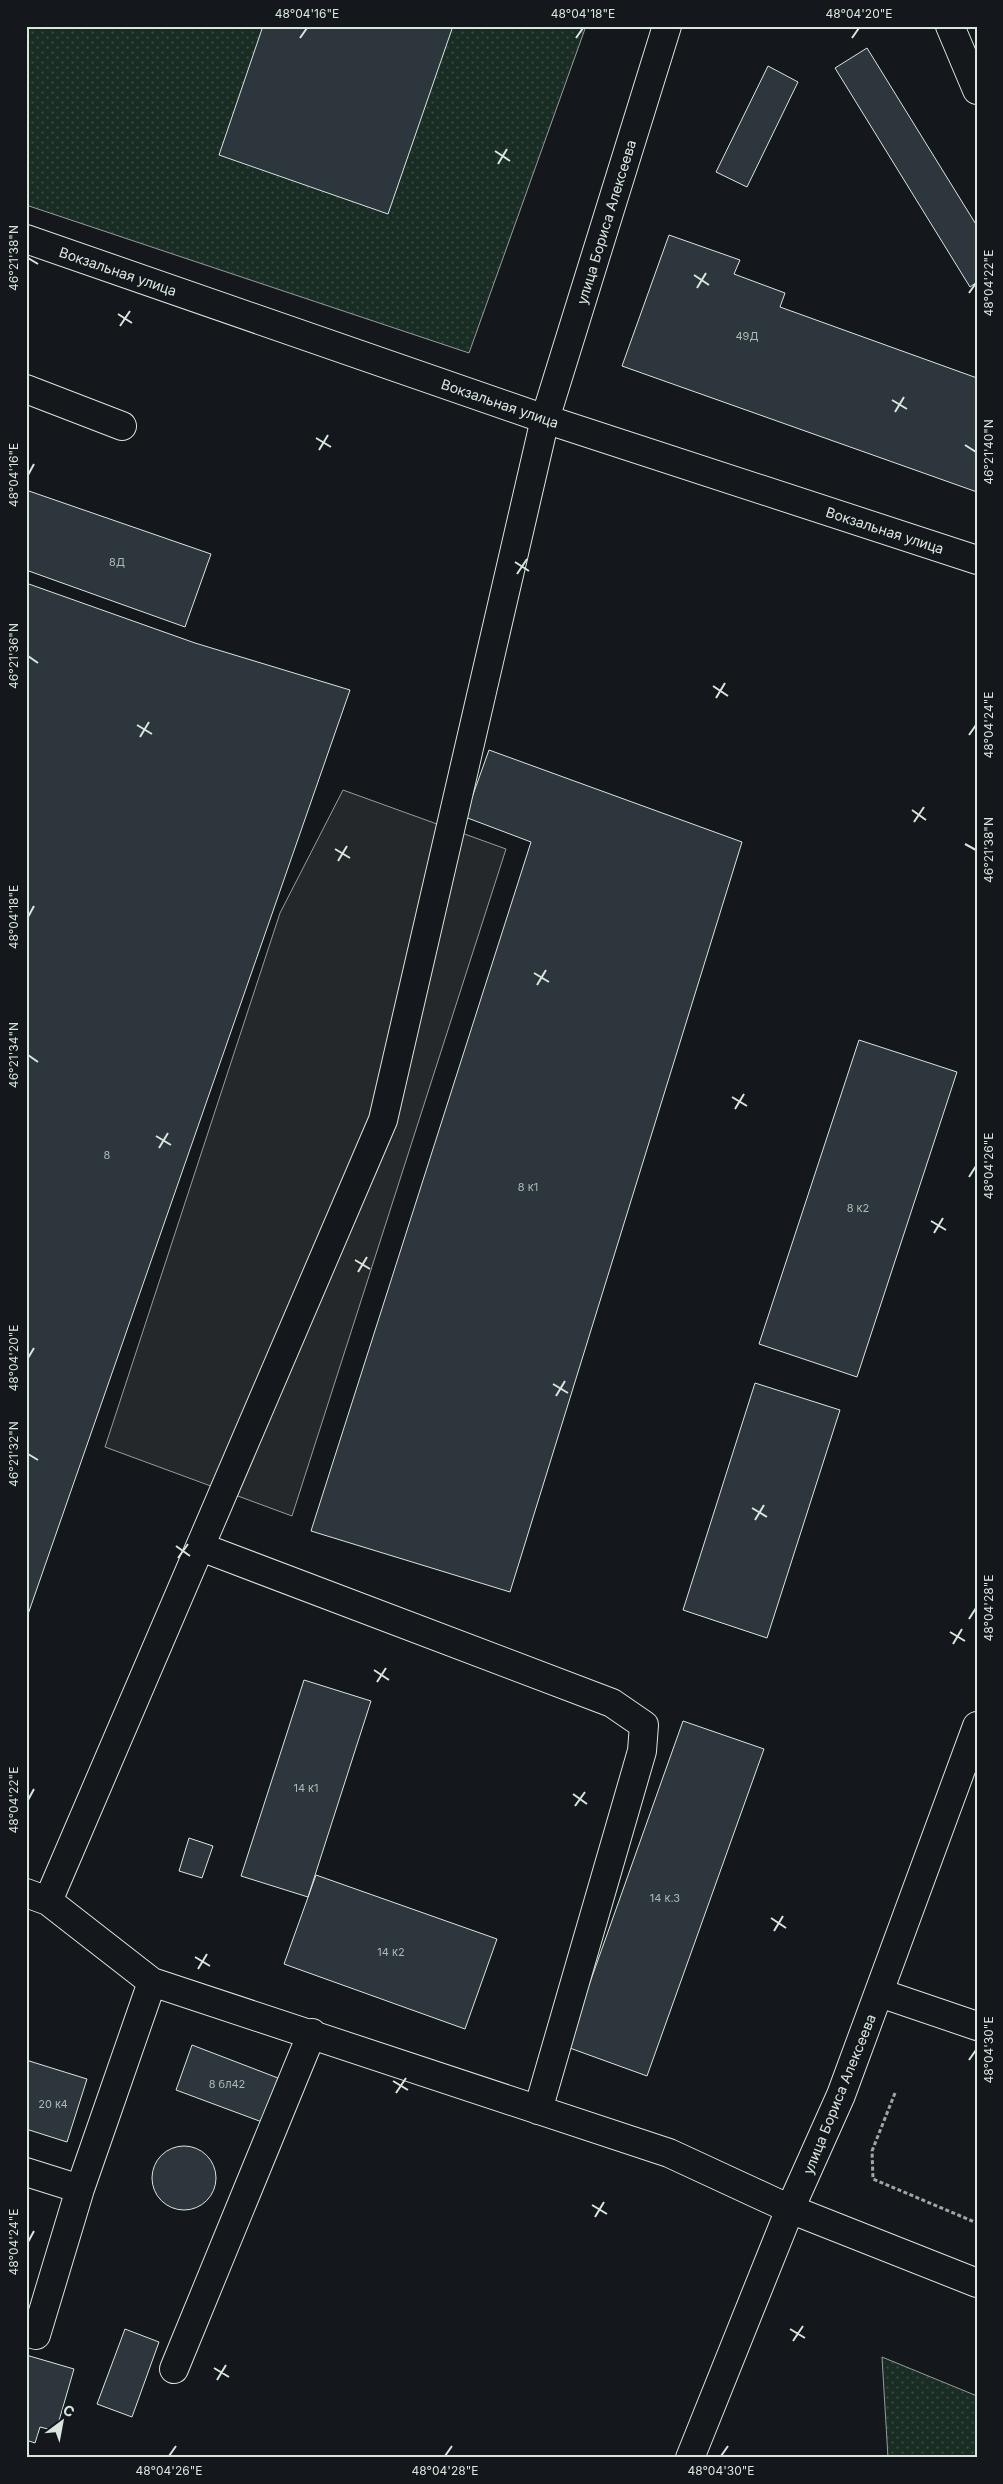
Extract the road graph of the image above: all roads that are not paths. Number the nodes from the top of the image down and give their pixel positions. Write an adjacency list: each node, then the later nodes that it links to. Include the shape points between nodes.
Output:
1 (667, 26): 6 (main road, улица Бориса Алексеева)
2 (950, 26): 3 (main road)
3 (977, 90)
4 (26, 239): 6 (main road, Вокзальная улица)
5 (26, 389): 7 (main road)
6 (545, 419): 8 (main road, Вокзальная улица); 9 (main road, улица Бориса Алексеева, via 383,1120)
7 (122, 426)
8 (977, 560)
9 (201, 1547): 11 (main road, улица Бориса Алексеева); 16 (main road, via 612,1704 644,1725 642,1751)
10 (977, 1726): 13 (main road, улица Бориса Алексеева)
11 (37, 1897): 12 (main road)
12 (152, 1982): 15 (main road); 18 (main road)
13 (880, 1993): 14 (main road); 19 (main road, улица Бориса Алексеева, via 841,2095)
14 (977, 2026)
15 (312, 2033): 16 (main road); 22 (main road)
16 (538, 2110): 19 (main road, via 669,2153)
17 (26, 2172): 18 (main road)
18 (80, 2188): 21 (main road, via 36,2335)
19 (790, 2209): 20 (main road); 23 (main road, улица Бориса Алексеева)
20 (977, 2283)
21 (26, 2332)
22 (174, 2369)
23 (690, 2458)

